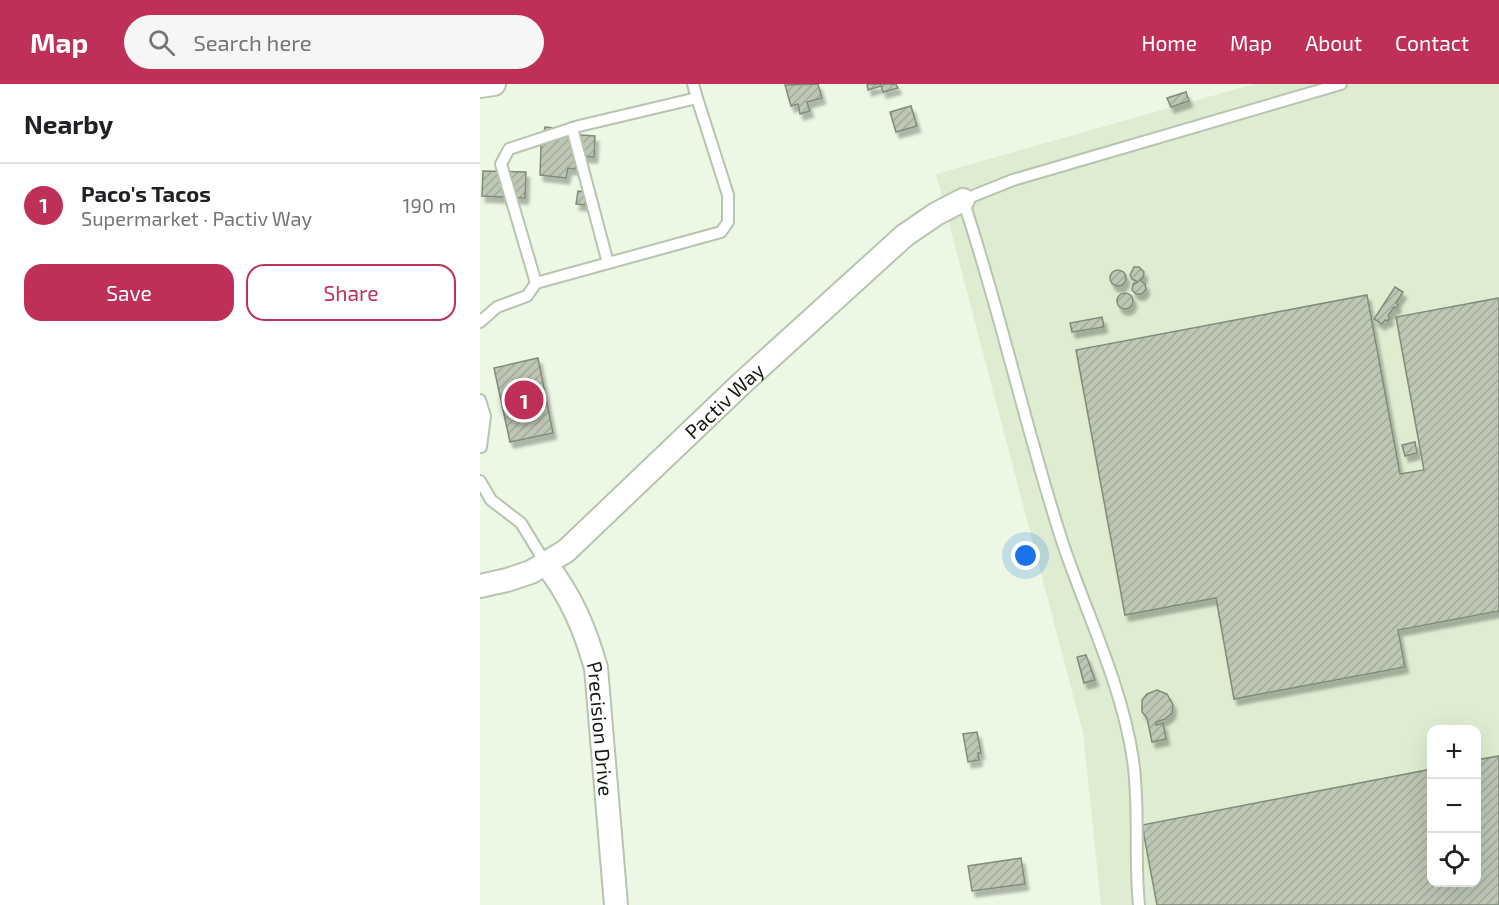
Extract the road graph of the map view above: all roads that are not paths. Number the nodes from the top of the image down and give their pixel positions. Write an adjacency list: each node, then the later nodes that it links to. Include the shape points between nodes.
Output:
1 (494, 84): 4 (street)
2 (693, 84): 5 (lane)
3 (1341, 84): 7 (lane, via 1013,180)
4 (480, 86)
5 (697, 98): 6 (lane); 8 (lane, via 728,195 728,222 721,232)
6 (572, 128): 8 (lane); 9 (lane, via 509,149 501,164)
7 (963, 200): 15 (street, Pactiv Way, via 904,236 566,551); 18 (lane, via 1063,543 1116,690 1129,740 1138,836)
8 (608, 263): 9 (lane)
9 (536, 283): 10 (lane, via 527,296 497,307)
10 (480, 322)
11 (480, 400): 12 (lane, via 485,416)
12 (480, 447): 13 (lane)
13 (480, 452)
14 (480, 481): 15 (lane, via 490,500 521,523)
15 (546, 564): 16 (street, Pactiv Way); 17 (street, Precision Drive, via 573,604 596,668)
16 (480, 586)
17 (616, 905)
18 (1139, 905)

